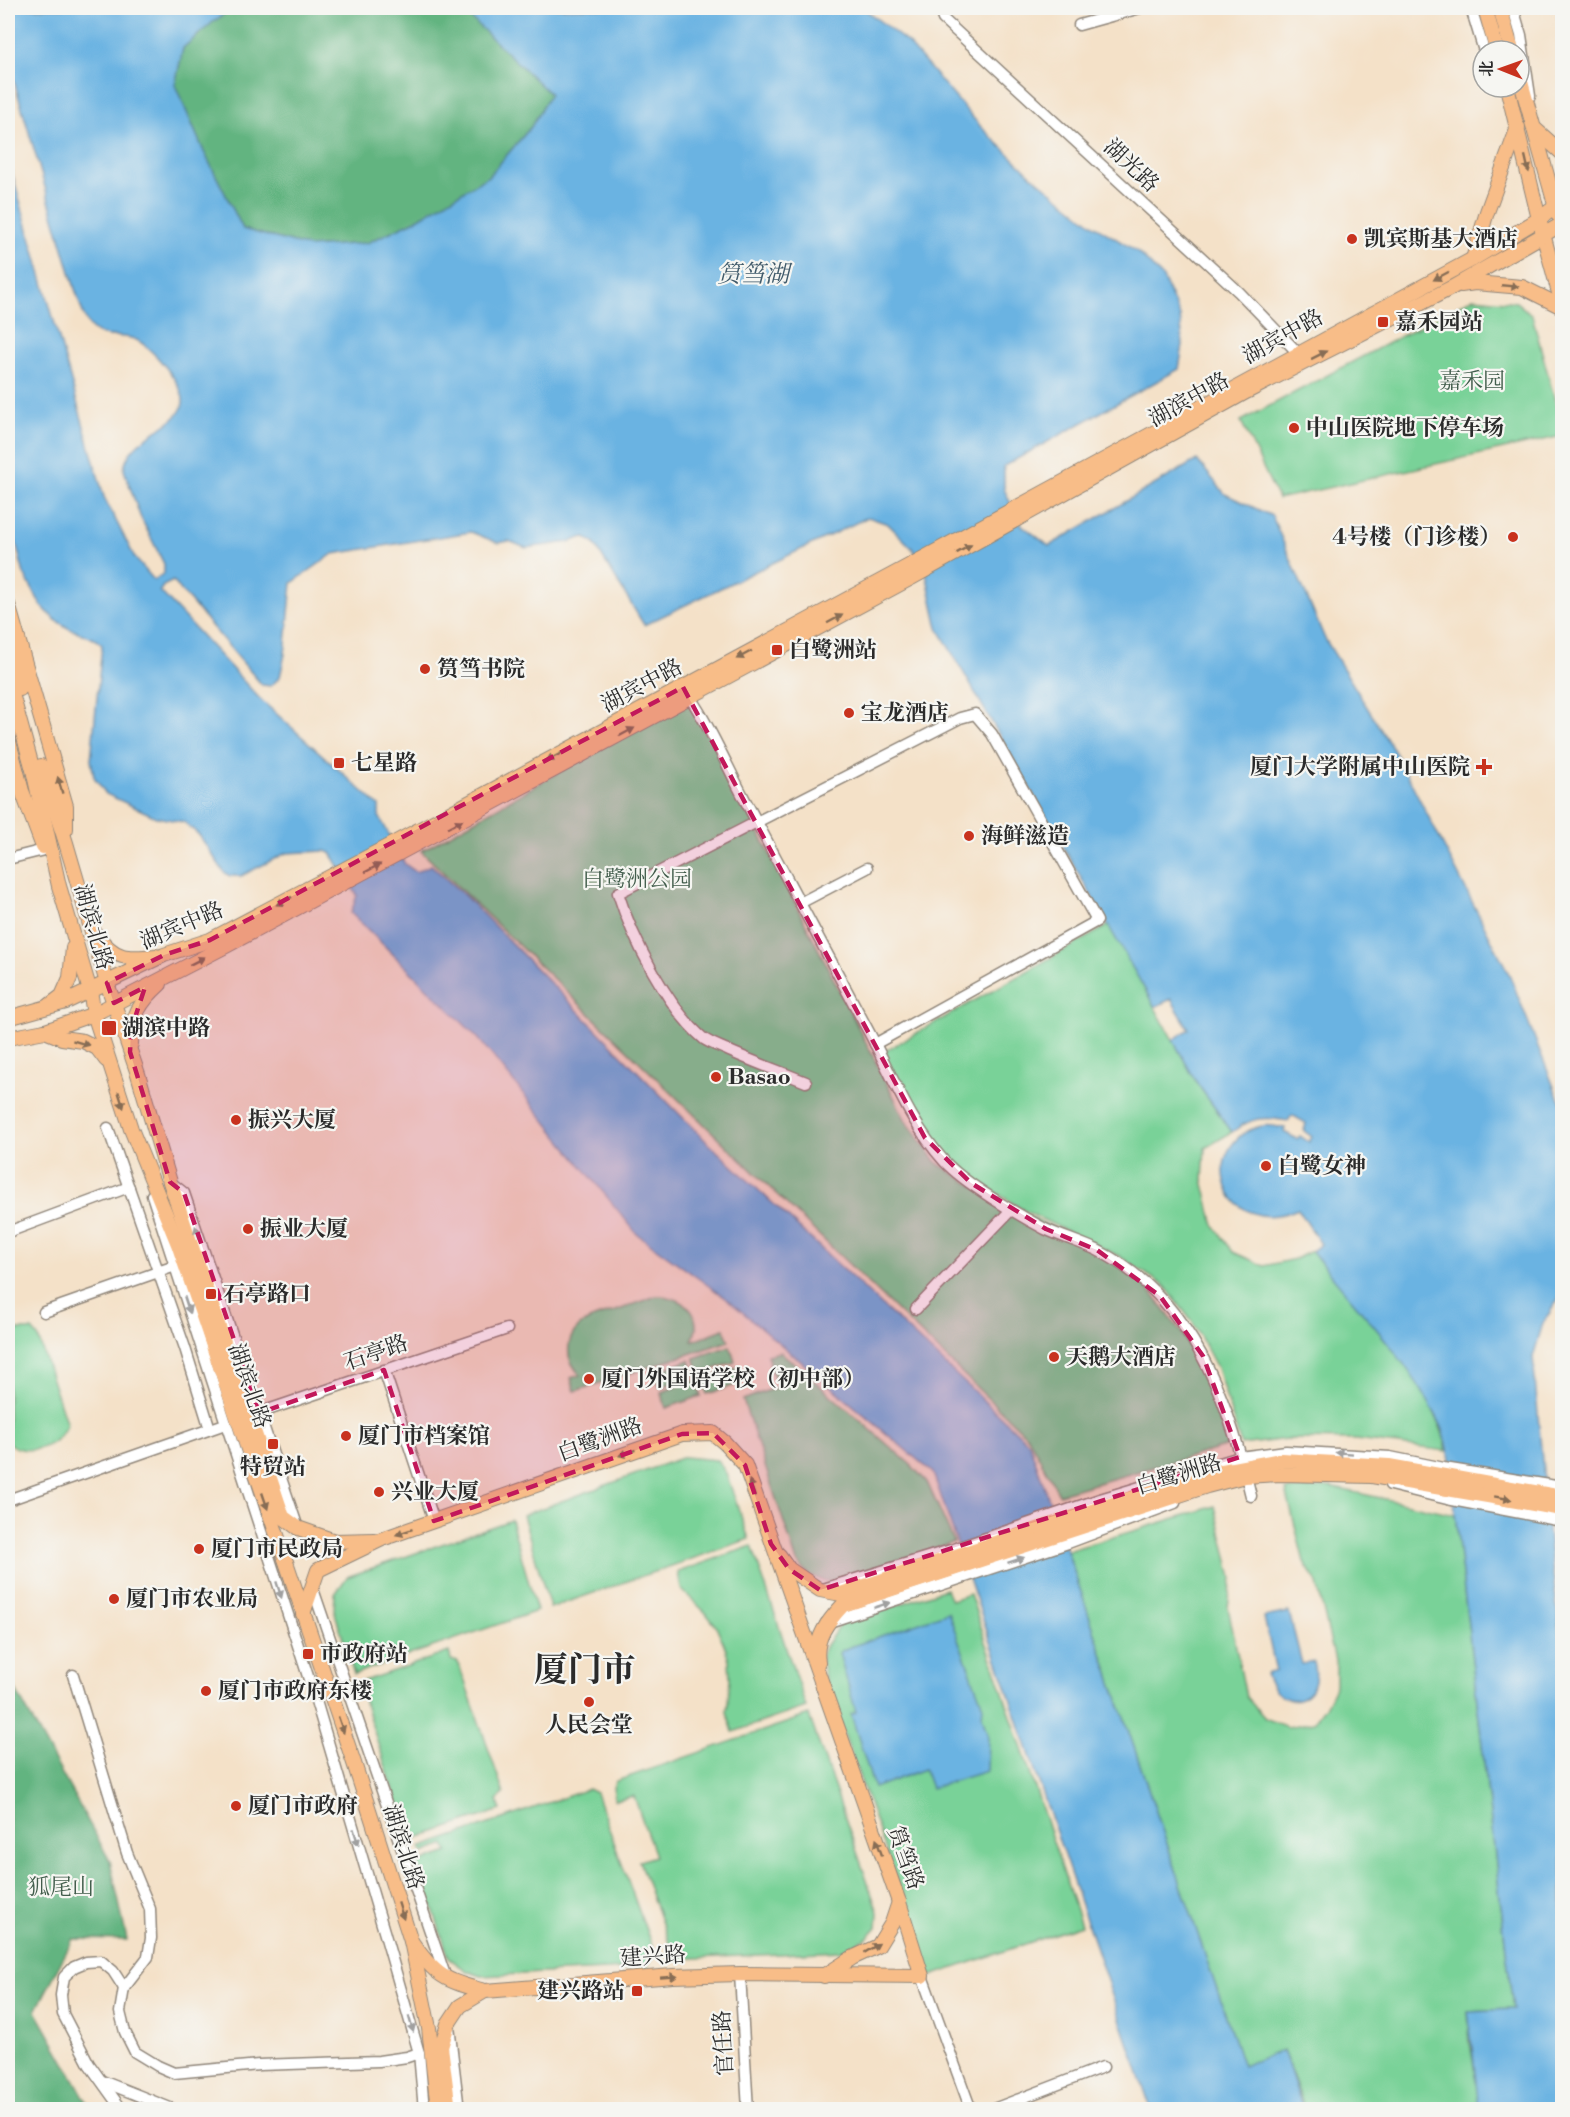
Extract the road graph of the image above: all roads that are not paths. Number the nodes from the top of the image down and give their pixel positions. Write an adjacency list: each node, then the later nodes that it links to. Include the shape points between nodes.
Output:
1 (939, 8): 24 (street, 湖光路, via 943,19 1239,292)
2 (1140, 8): 7 (street)
3 (1472, 8): 8 (street)
4 (1485, 8): 9 (main road)
5 (1500, 8): 10 (main road)
6 (1513, 8): 15 (street, via 1521,35)
7 (1079, 24)
8 (1481, 39)
9 (1494, 39)
10 (1509, 39)
11 (1505, 99): 14 (street)
12 (1510, 99): 14 (main road)
13 (1526, 99): 15 (main road)
14 (1518, 128): 18 (main road, one-way to 18); 21 (main road)
15 (1534, 129): 16 (main road); 17 (main road)
16 (1563, 153)
17 (1559, 205): 18 (main road, 湖宾中路); 19 (main road)
18 (1539, 219): 20 (main road); 21 (main road, 湖宾中路)
19 (1562, 227): 20 (main road, 湖滨中路)
20 (1544, 235): 22 (main road, 湖滨中路); 23 (main road)
21 (1473, 259): 24 (main road, 湖宾中路, one-way to 24)
22 (1453, 287): 23 (main road, one-way to 23, via 1475,283 1522,287); 25 (main road, 湖滨中路, one-way to 22)
23 (1563, 305)
24 (1298, 353): 25 (main road, 湖宾中路)
25 (1025, 509): 29 (main road, 湖宾中路)
26 (8, 604): 32 (main road, one-way to 26, via 66,806)
27 (8, 645): 32 (main road, 湖滨北路, via 45,782)
28 (8, 679): 37 (main road, 湖滨北路)
29 (687, 692): 31 (street); 36 (main road, 湖宾中路)
30 (8, 738): 33 (main road)
31 (758, 823): 38 (street); 51 (street, via 960,718 975,714 992,734 1097,921); 54 (street, via 618,893 654,972 685,1019 705,1040)
32 (66, 843): 39 (main road, 湖滨北路)
33 (44, 850): 34 (street); 37 (main road)
34 (8, 859)
35 (867, 868): 38 (street)
36 (338, 880): 41 (main road, 湖宾中路, one-way to 41, via 210,940); 42 (main road, one-way to 36)
37 (59, 886): 40 (main road, 湖滨北路)
38 (800, 903): 51 (street)
39 (91, 927): 41 (main road, via 107,948 120,957); 43 (main road, 湖滨北路)
40 (74, 937): 44 (main road, 湖滨北路); 46 (main road, via 70,978 62,996)
41 (164, 955): 43 (main road, 湖宾中路)
42 (174, 972): 45 (main road); 52 (main road, via 140,1004 131,1030)
43 (107, 983): 44 (main road, 湖宾中路); 45 (main road, 湖滨北路)
44 (90, 991): 46 (main road, 湖宾中路); 47 (main road, 湖滨北路)
45 (114, 1003): 47 (main road); 52 (main road, 湖滨北路)
46 (46, 1007): 48 (main road, 湖宾中路)
47 (94, 1014): 49 (main road); 53 (main road, 湖滨北路)
48 (8, 1018)
49 (45, 1031): 50 (main road); 53 (main road, one-way to 53, via 97,1048)
50 (8, 1038)
51 (875, 1044): 59 (street, via 925,1138 946,1163)
52 (130, 1053): 57 (main road, 湖滨北路)
53 (111, 1066): 56 (main road, 湖滨北路, one-way to 56)
54 (806, 1082)
55 (108, 1128): 58 (street)
56 (131, 1129): 61 (street); 86 (main road, 湖滨北路, one-way to 86, via 178,1244)
57 (170, 1182): 67 (street, one-way to 57, via 184,1193); 77 (main road, 湖滨北路)
58 (129, 1187): 60 (street); 62 (street)
59 (1011, 1210): 63 (street); 70 (street, via 1097,1250 1160,1296 1203,1356)
60 (8, 1232)
61 (175, 1266): 62 (street); 68 (street, one-way to 68)
62 (158, 1272): 64 (street); 69 (street)
63 (916, 1309)
64 (44, 1312)
65 (507, 1329): 66 (street, 石亭路)
66 (384, 1370): 67 (street, 石亭路); 78 (street)
67 (259, 1413): 80 (street)
68 (225, 1424): 69 (street); 99 (street, one-way to 99, via 316,1701)
69 (210, 1429): 75 (street)
70 (1244, 1470): 71 (street, 白鹭洲路); 71 (main road, 白鹭洲路, via 1281,1460 1389,1466); 73 (street); 81 (street, 白鹭洲路, via 1199,1494); 81 (main road, 白鹭洲路, via 1201,1474)
71 (1445, 1483): 72 (street, 白鹭洲路); 74 (main road, 白鹭洲路); 76 (main road, 白鹭洲路, one-way to 76); 79 (street, 白鹭洲路)
72 (1563, 1487)
73 (1251, 1496)
74 (1563, 1497)
75 (8, 1500)
76 (1563, 1509)
77 (283, 1517): 80 (main road, 白鹭洲路)
78 (434, 1521): 82 (main road, 白鹭洲路, one-way to 82); 83 (main road, 白鹭洲路, one-way to 78, via 745,1465 713,1434 682,1434)
79 (1563, 1521)
80 (298, 1528): 82 (main road, 白鹭洲路, via 335,1541)
81 (1062, 1528): 84 (main road, 白鹭洲路); 84 (street, 白鹭洲路, one-way to 81)
82 (382, 1539): 85 (main road, 白鹭洲路, via 318,1570)
83 (771, 1544): 84 (main road, 白鹭洲路, via 789,1569 820,1590 841,1594); 87 (main road, 白鹭洲路)
84 (959, 1563): 89 (main road, 白鹭洲路, one-way to 84, via 816,1650 826,1623 843,1605)
85 (312, 1586): 86 (main road, 白鹭洲路); 95 (street)
86 (303, 1614): 91 (main road, 湖滨北路, one-way to 91)
87 (799, 1622): 89 (main road, 筼筜路)
88 (74, 1675): 96 (street, via 127,1852 150,1909 148,1957)
89 (822, 1689): 90 (main road, 筼筜路, one-way to 89)
90 (899, 1902): 93 (main road, one-way to 90, via 878,1946); 94 (main road, 筼筜路)
91 (411, 1941): 95 (main road, 建兴路, via 428,1965); 105 (main road, 湖滨北路, via 429,2028)
92 (740, 1974): 93 (main road, 建兴路); 97 (main road, 建兴路, one-way to 92); 108 (street, 官任路)
93 (825, 1976): 94 (main road, 建兴路)
94 (922, 1976): 109 (street, 筼筜路)
95 (446, 1978): 97 (main road, 建兴路)
96 (124, 1988): 99 (street, via 120,2012 135,2052 174,2073 259,2065 379,2061); 101 (street, via 101,1961 74,1967 64,1977 63,2014)
97 (485, 1991): 98 (main road, 建兴路, via 460,2006)
98 (448, 2024): 106 (main road, 建兴路, via 441,2047); 107 (street)
99 (419, 2053): 104 (street)
100 (1103, 2067): 110 (street)
101 (101, 2081): 102 (street); 103 (street)
102 (122, 2109)
103 (175, 2109)
104 (424, 2109)
105 (438, 2109)
106 (449, 2109)
107 (459, 2109)
108 (748, 2109)
109 (971, 2109)
110 (992, 2109)

